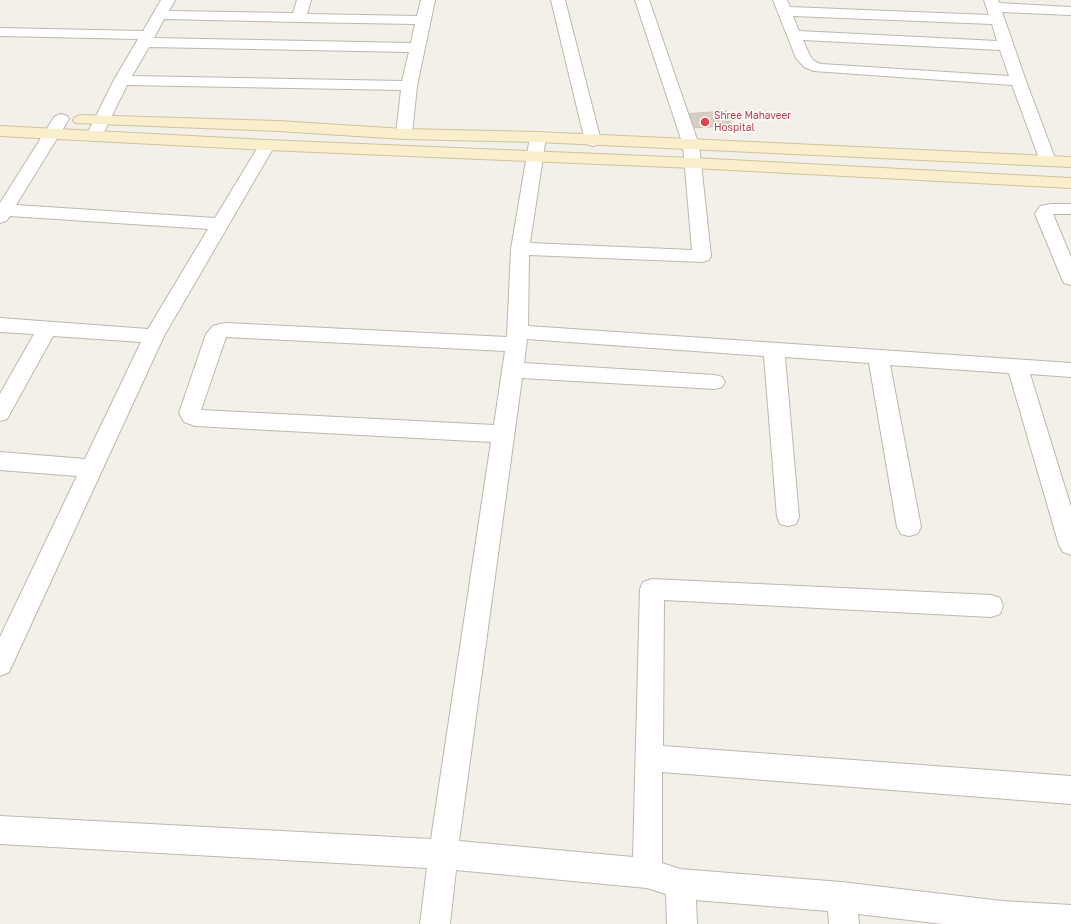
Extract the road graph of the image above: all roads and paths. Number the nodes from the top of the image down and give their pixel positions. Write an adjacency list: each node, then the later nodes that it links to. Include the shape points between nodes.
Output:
1 (168, 0): 9 (street)
2 (304, 0): 10 (street)
3 (428, 0): 11 (street)
4 (558, 0): 27 (street)
5 (642, 0): 29 (street)
6 (782, 6): 7 (street); 13 (street)
7 (994, 9): 8 (street); 15 (street)
8 (1071, 11)
9 (159, 15): 10 (street); 14 (street)
10 (299, 18): 11 (street)
11 (424, 20): 16 (street)
12 (0, 32): 14 (street)
13 (794, 35): 15 (street); 18 (street, via 803,58 819,68)
14 (145, 38): 16 (street); 17 (street)
15 (1006, 46): 18 (street)
16 (417, 48): 19 (street)
17 (122, 80): 19 (street); 22 (street)
18 (1018, 81): 31 (street)
19 (409, 86): 25 (street)
20 (0, 116): 21 (street)
21 (61, 119): 22 (street); 24 (street)
22 (102, 121): 25 (street, via 278,126); 26 (street)
23 (0, 131): 24 (street)
24 (53, 134): 26 (street); 36 (street)
25 (404, 134): 30 (street)
26 (94, 136): 28 (street)
27 (594, 141): 29 (street); 30 (street)
28 (267, 145): 30 (street); 37 (street)
29 (691, 146): 31 (street); 33 (street)
30 (536, 147): 33 (street); 38 (street)
31 (1048, 161): 32 (street)
32 (1071, 162)
33 (693, 163): 34 (street); 38 (street, via 702,256)
34 (1071, 183)
35 (1071, 209): 39 (street, via 1051,209 1046,210 1044,214)
36 (2, 214): 37 (street)
37 (219, 224): 43 (street)
38 (520, 249): 44 (street)
39 (1066, 254): 40 (street)
40 (1071, 279)
41 (0, 325): 42 (street)
42 (47, 329): 43 (street); 51 (street)
43 (154, 336): 54 (street)
44 (518, 338): 45 (street); 48 (street); 52 (street, via 220,331 216,334 190,413 195,418)
45 (774, 350): 46 (street); 55 (street)
46 (878, 357): 47 (street); 56 (street)
47 (1017, 366): 49 (street); 57 (street)
48 (513, 370): 50 (street); 52 (street)
49 (1071, 370)
50 (715, 382)
51 (0, 413)
52 (504, 434): 63 (street)
53 (0, 461): 54 (street)
54 (91, 468): 59 (street)
55 (788, 517)
56 (909, 527)
57 (1071, 545)
58 (991, 606): 60 (street, via 652,589)
59 (0, 664)
60 (649, 758): 61 (street); 64 (street)
61 (1071, 790)
62 (0, 830): 63 (street)
63 (442, 854): 64 (street); 69 (street)
64 (647, 873): 65 (street)
65 (680, 884): 66 (street); 70 (street)
66 (842, 911): 67 (street)
67 (1003, 920): 68 (street)
68 (1071, 920)
69 (435, 924)
70 (682, 924)

